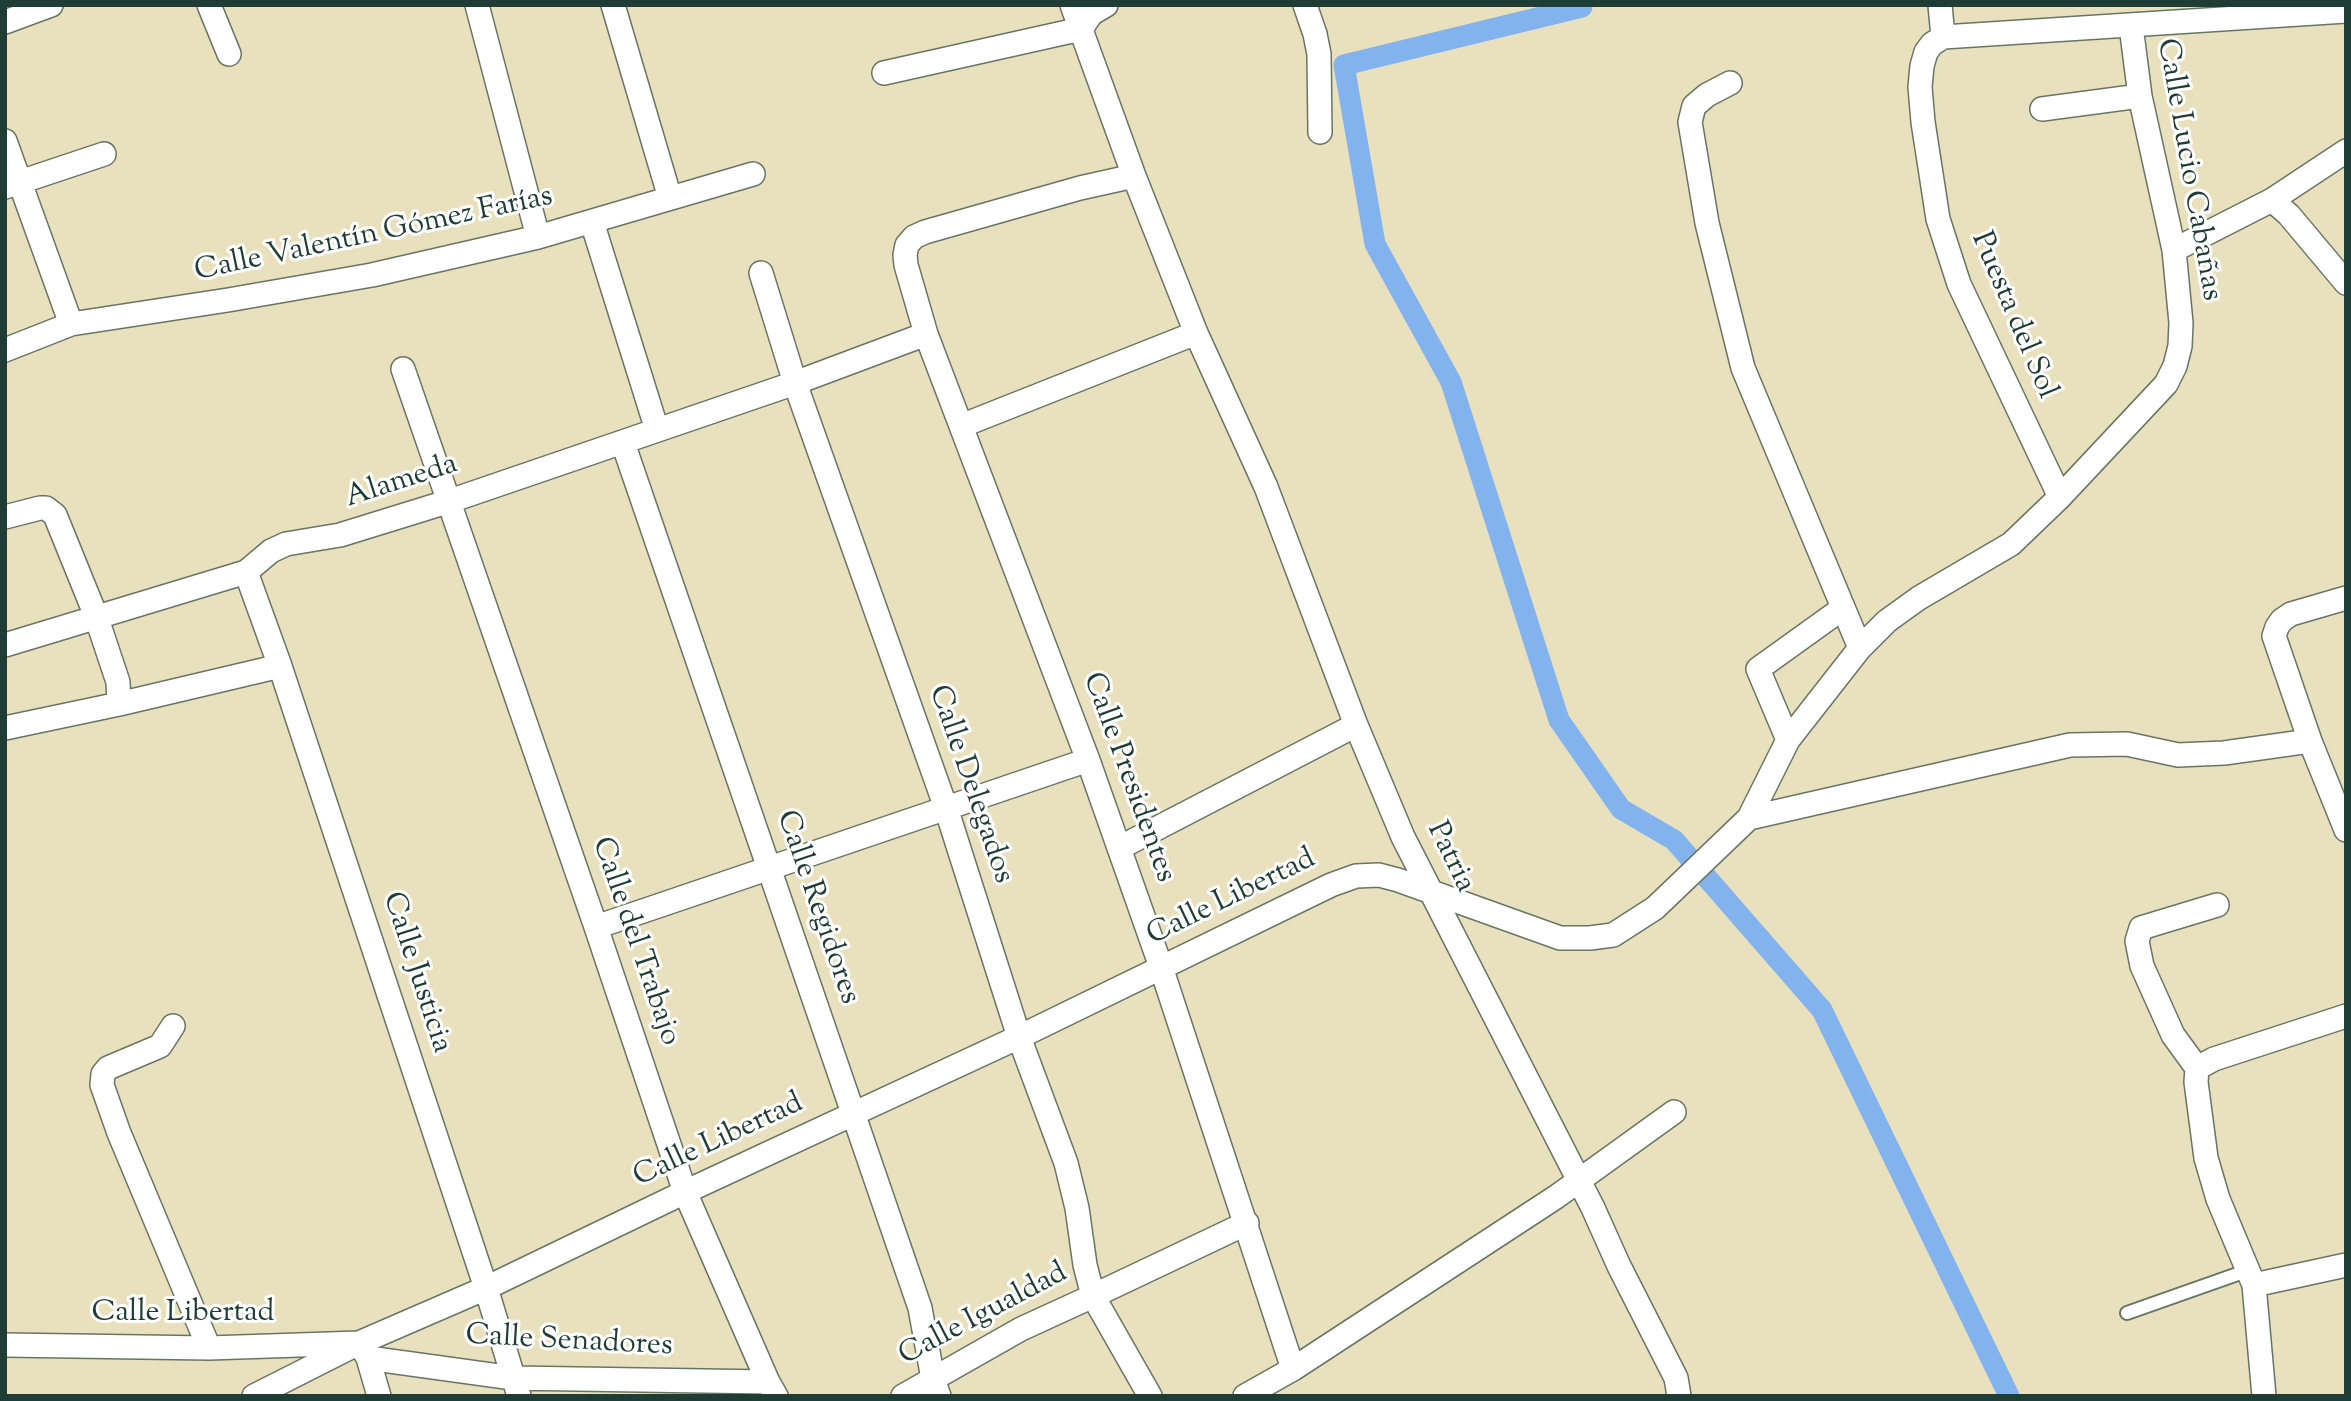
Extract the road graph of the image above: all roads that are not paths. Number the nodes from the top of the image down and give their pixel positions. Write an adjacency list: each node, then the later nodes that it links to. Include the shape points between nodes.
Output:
1 (51, 5): 10 (street)
2 (209, 5): 14 (street)
3 (477, 5): 29 (street)
4 (612, 5): 26 (street)
5 (1072, 5): 12 (street, Patria)
6 (1106, 5): 12 (street, via 1091,14)
7 (1305, 5): 19 (street, via 1319,54)
8 (1940, 5): 13 (street)
9 (2338, 9): 11 (street)
10 (5, 22)
11 (2131, 26): 13 (street); 17 (street, Calle Lucio Cabañas)
12 (1081, 29): 15 (street); 24 (street, Patria)
13 (1944, 37): 42 (street, Puesta del Sol, via 1926,52 1920,87 1938,219 1959,284)
14 (229, 54)
15 (884, 73)
16 (1730, 83): 47 (street, via 1694,106 1690,122 1707,223 1743,368)
17 (2140, 96): 18 (street); 30 (street, Calle Lucio Cabañas)
18 (2042, 109)
19 (1320, 132)
20 (5, 141): 25 (street)
21 (2346, 151): 27 (street)
22 (104, 154): 25 (street)
23 (753, 174): 26 (street, Calle Valentín Gómez Farías)
24 (1134, 176): 34 (street, Patria); 35 (street, Calle Presidentes, via 914,237 907,245 906,265)
25 (12, 185): 33 (street)
26 (670, 198): 28 (street, Calle Valentín Gómez Farías)
27 (2272, 200): 30 (street); 32 (street)
28 (593, 222): 29 (street, Calle Valentín Gómez Farías); 40 (street)
29 (538, 237): 33 (street, Calle Valentín Gómez Farías, via 372,275)
30 (2174, 250): 42 (street, Calle Lucio Cabañas, via 2181,323 2175,366 2166,384)
31 (761, 273): 38 (street, Calle Delegados)
32 (2346, 283)
33 (71, 324): 36 (street, Calle Valentín Gómez Farías)
34 (1196, 333): 39 (street); 53 (street, Patria, via 1266,487)
35 (926, 334): 38 (street, Alameda); 39 (street, Calle Presidentes)
36 (5, 350)
37 (402, 369): 43 (street, Calle del Trabajo)
38 (795, 383): 40 (street, Alameda); 58 (street, Calle Delegados)
39 (961, 426): 57 (street, Calle Presidentes)
40 (657, 430): 41 (street, Alameda)
41 (623, 443): 43 (street, Alameda); 62 (street, Calle Regidores)
42 (2060, 497): 50 (street, Calle Lucio Cabañas, via 2011,544 1919,598)
43 (450, 501): 45 (street, Alameda, via 341,535 286,544); 65 (street, Calle del Trabajo)
44 (5, 517): 48 (street, via 40,508 51,510)
45 (246, 572): 48 (street, Alameda); 51 (street, Calle Justicia)
46 (2346, 598): 56 (street, via 2291,614 2274,636)
47 (1843, 608): 50 (street); 55 (street, via 1758,669)
48 (96, 616): 49 (street, Alameda); 52 (street, via 118,682)
49 (5, 645)
50 (1860, 648): 55 (street, Calle Lucio Cabañas)
51 (280, 666): 52 (street); 79 (street, Calle Justicia)
52 (120, 704): 54 (street)
53 (1356, 724): 61 (street); 63 (street, Patria)
54 (5, 728)
55 (1788, 740): 59 (street, Calle Lucio Cabañas)
56 (2310, 741): 59 (street, via 2178,755 2127,744 2070,746); 60 (street)
57 (1088, 760): 58 (street); 61 (street, Calle Presidentes)
58 (946, 808): 62 (street); 69 (street, Calle Delegados)
59 (1749, 818): 63 (street, Calle Libertad, via 1666,898 1613,935 1560,938)
60 (2346, 830)
61 (1119, 848): 66 (street, Calle Presidentes)
62 (769, 867): 65 (street); 72 (street, Calle Regidores)
63 (1430, 892): 66 (street, Calle Libertad, via 1378,875 1356,876); 73 (street, Patria)
64 (2217, 905): 70 (street, via 2141,928 2137,941 2141,965 2173,1035)
65 (596, 927): 74 (street, Calle del Trabajo)
66 (1161, 967): 69 (street, Calle Libertad); 76 (street, Calle Presidentes)
67 (2346, 1016): 70 (street)
68 (173, 1026): 83 (street, via 160,1046 108,1068 102,1086)
69 (1019, 1037): 72 (street, Calle Libertad); 75 (street, Calle Delegados, via 1066,1163)
70 (2197, 1068): 78 (street, via 2206,1158)
71 (1674, 1112): 73 (street)
72 (852, 1114): 74 (street, Calle Libertad); 87 (street, Calle Regidores, via 920,1308)
73 (1579, 1181): 85 (street); 94 (street, Patria, via 1676,1378)
74 (685, 1192): 79 (street, Calle Libertad); 88 (street, Calle del Trabajo)
75 (1077, 1208): 80 (street, Calle Igualdad)
76 (1247, 1223): 80 (street); 85 (street, Calle Presidentes)
77 (2346, 1265): 78 (street)
78 (2251, 1277): 81 (lane); 95 (street)
79 (486, 1288): 84 (street, Calle Libertad); 86 (street, Calle Justicia)
80 (1093, 1296): 87 (street, Calle Igualdad, via 1021,1329); 92 (street)
81 (2127, 1313)
82 (5, 1346): 83 (street, Calle Libertad)
83 (209, 1348): 84 (street, Calle Libertad)
84 (363, 1351): 86 (street, Calle Senadores); 89 (street); 90 (street)
85 (1293, 1369): 93 (street)
86 (516, 1387): 88 (street, Calle Senadores)
87 (936, 1387): 91 (street, Calle Igualdad)
88 (772, 1389)
89 (254, 1396)
90 (379, 1396)
91 (903, 1396)
92 (1150, 1396)
93 (1245, 1396)
94 (1679, 1396)
95 (2264, 1396)

